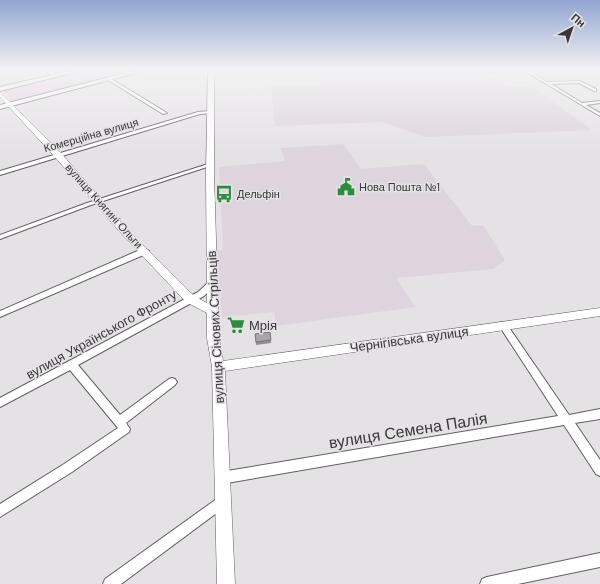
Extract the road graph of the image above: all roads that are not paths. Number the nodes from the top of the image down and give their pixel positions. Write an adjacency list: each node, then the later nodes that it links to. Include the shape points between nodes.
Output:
1 (3, 97): 7 (street, вулиця Княгині Ольги)
2 (37, 97): 7 (main road)
3 (139, 97): 11 (street)
4 (211, 97): 10 (street, вулиця Січових Стрільців)
5 (570, 97): 8 (street)
6 (600, 102): 8 (street)
7 (10, 104): 9 (main road); 13 (street, вулиця Княгині Ольги)
8 (582, 104): 12 (street)
9 (0, 107)
10 (211, 112): 13 (street, Комерційна вулиця, via 200,113); 14 (street, вулиця Січових Стрільців)
11 (165, 113)
12 (600, 115)
13 (58, 155): 15 (street, Комерційна вулиця); 16 (street, вулиця Княгині Ольги)
14 (210, 165): 16 (street); 19 (street, вулиця Січових Стрільців)
15 (0, 173)
16 (97, 201): 17 (street); 18 (street, вулиця Княгині Ольги)
17 (0, 237)
18 (145, 251): 20 (street, вулиця Княгині Ольги); 23 (street)
19 (212, 284): 20 (street, вулиця Українського Фронту); 21 (street, вулиця Січових Стрільців)
20 (190, 300): 21 (street, вулиця Княгині Ольги); 25 (street, via 208,323); 26 (street, вулиця Українського Фронту)
21 (213, 311): 25 (street, вулиця Січових Стрільців)
22 (600, 312): 24 (street, Чернігівська вулиця)
23 (0, 314)
24 (503, 326): 27 (street, Чернігівська вулиця); 31 (street)
25 (213, 338): 27 (street, вулиця Січових Стрільців)
26 (72, 365): 29 (street, вулиця Українського Фронту); 32 (street)
27 (218, 367): 34 (street, вулиця Січових Стрільців)
28 (172, 382): 32 (street)
29 (0, 403)
30 (600, 414): 31 (street, вулиця Семена Палія)
31 (567, 421): 33 (street); 34 (street, вулиця Семена Палія)
32 (119, 422): 36 (street, via 125,429)
33 (600, 470)
34 (221, 478): 35 (street, вулиця Січових Стрільців)
35 (222, 502): 38 (street); 39 (street, вулиця Січових Стрільців)
36 (0, 511)
37 (600, 560): 40 (street)
38 (110, 584)
39 (226, 584)
40 (487, 584)

